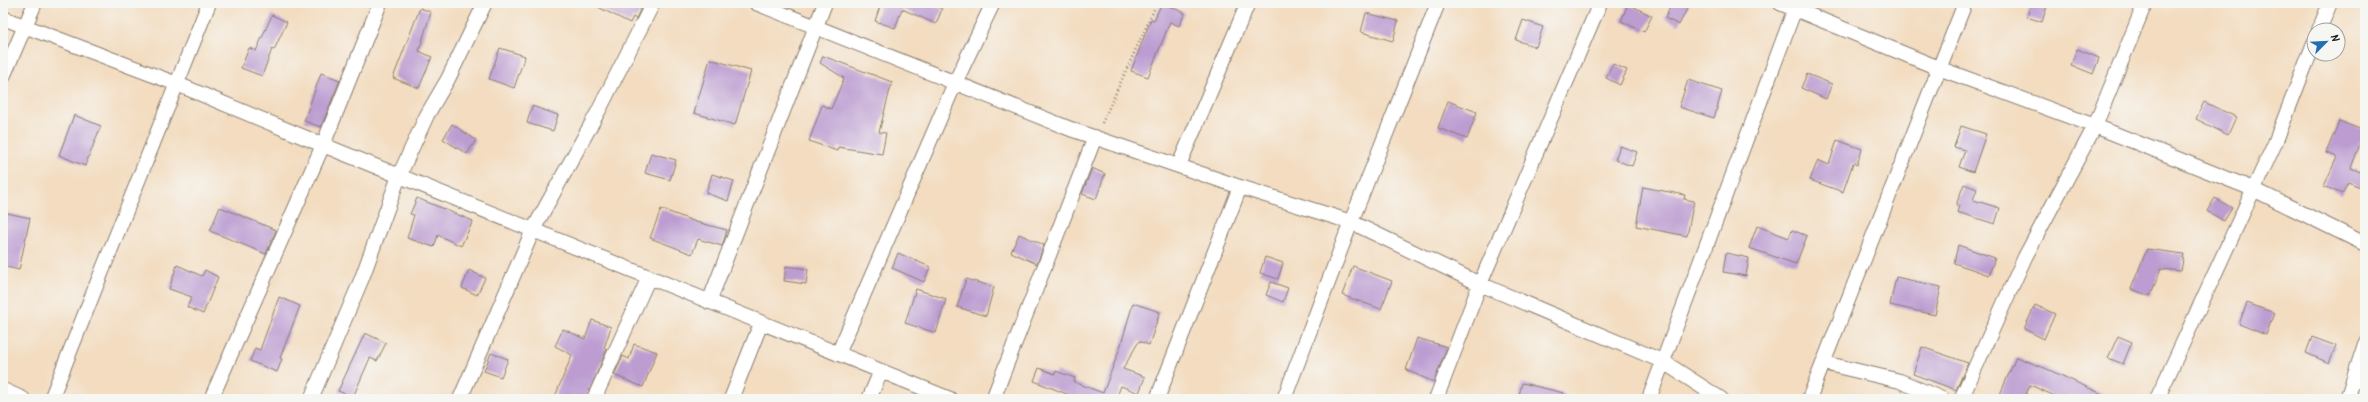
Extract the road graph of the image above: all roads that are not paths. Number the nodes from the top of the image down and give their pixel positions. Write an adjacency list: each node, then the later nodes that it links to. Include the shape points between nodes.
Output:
1 (35, 3): 20 (street)
2 (209, 3): 25 (street)
3 (380, 3): 28 (street)
4 (486, 3): 30 (street, via 448,79 427,114)
5 (653, 3): 34 (street, via 599,110)
6 (756, 3): 19 (street)
7 (825, 3): 19 (street)
8 (993, 3): 24 (street)
9 (1248, 3): 29 (street)
10 (1438, 3): 33 (street)
11 (1600, 3): 37 (street)
12 (1780, 3): 16 (street)
13 (1966, 3): 22 (street)
14 (2145, 3): 26 (street)
15 (2330, 3): 18 (street)
16 (1796, 6): 22 (street); 42 (street)
17 (3, 18): 20 (street)
18 (2322, 22)
19 (815, 26): 24 (street); 38 (street)
20 (24, 27): 23 (street); 25 (street)
21 (2307, 62): 32 (street, via 2275,143)
22 (1941, 69): 26 (street); 43 (street)
23 (3, 77)
24 (955, 83): 27 (street); 41 (street)
25 (177, 84): 28 (street); 47 (street, via 108,251)
26 (2096, 126): 32 (street); 63 (street, via 2024,257)
27 (1095, 138): 29 (street); 55 (street)
28 (323, 145): 30 (street); 48 (street)
29 (1178, 165): 31 (street)
30 (399, 176): 34 (street); 49 (street, via 362,278)
31 (1240, 187): 33 (street); 56 (street)
32 (2253, 189): 35 (street); 64 (street)
33 (1351, 222): 37 (street); 57 (street)
34 (533, 230): 36 (street); 50 (street)
35 (2365, 244)
36 (649, 277): 38 (street); 51 (street)
37 (1480, 284): 42 (street); 58 (street)
38 (709, 302): 39 (street)
39 (761, 322): 41 (street); 52 (street)
40 (2365, 344): 65 (street)
41 (838, 354): 44 (street)
42 (1662, 361): 59 (street); 60 (street)
43 (1824, 363): 61 (street); 62 (street, via 1900,381)
44 (881, 371): 53 (street); 54 (street)
45 (3, 390): 46 (street)
46 (23, 399)
47 (51, 399)
48 (212, 399)
49 (311, 399)
50 (460, 399)
51 (594, 399)
52 (731, 399)
53 (870, 399)
54 (950, 399)
55 (993, 399)
56 (1157, 399)
57 (1284, 399)
58 (1436, 399)
59 (1649, 399)
60 (1721, 399)
61 (1809, 399)
62 (1942, 399)
63 (1961, 399)
64 (2156, 399)
65 (2347, 399)

